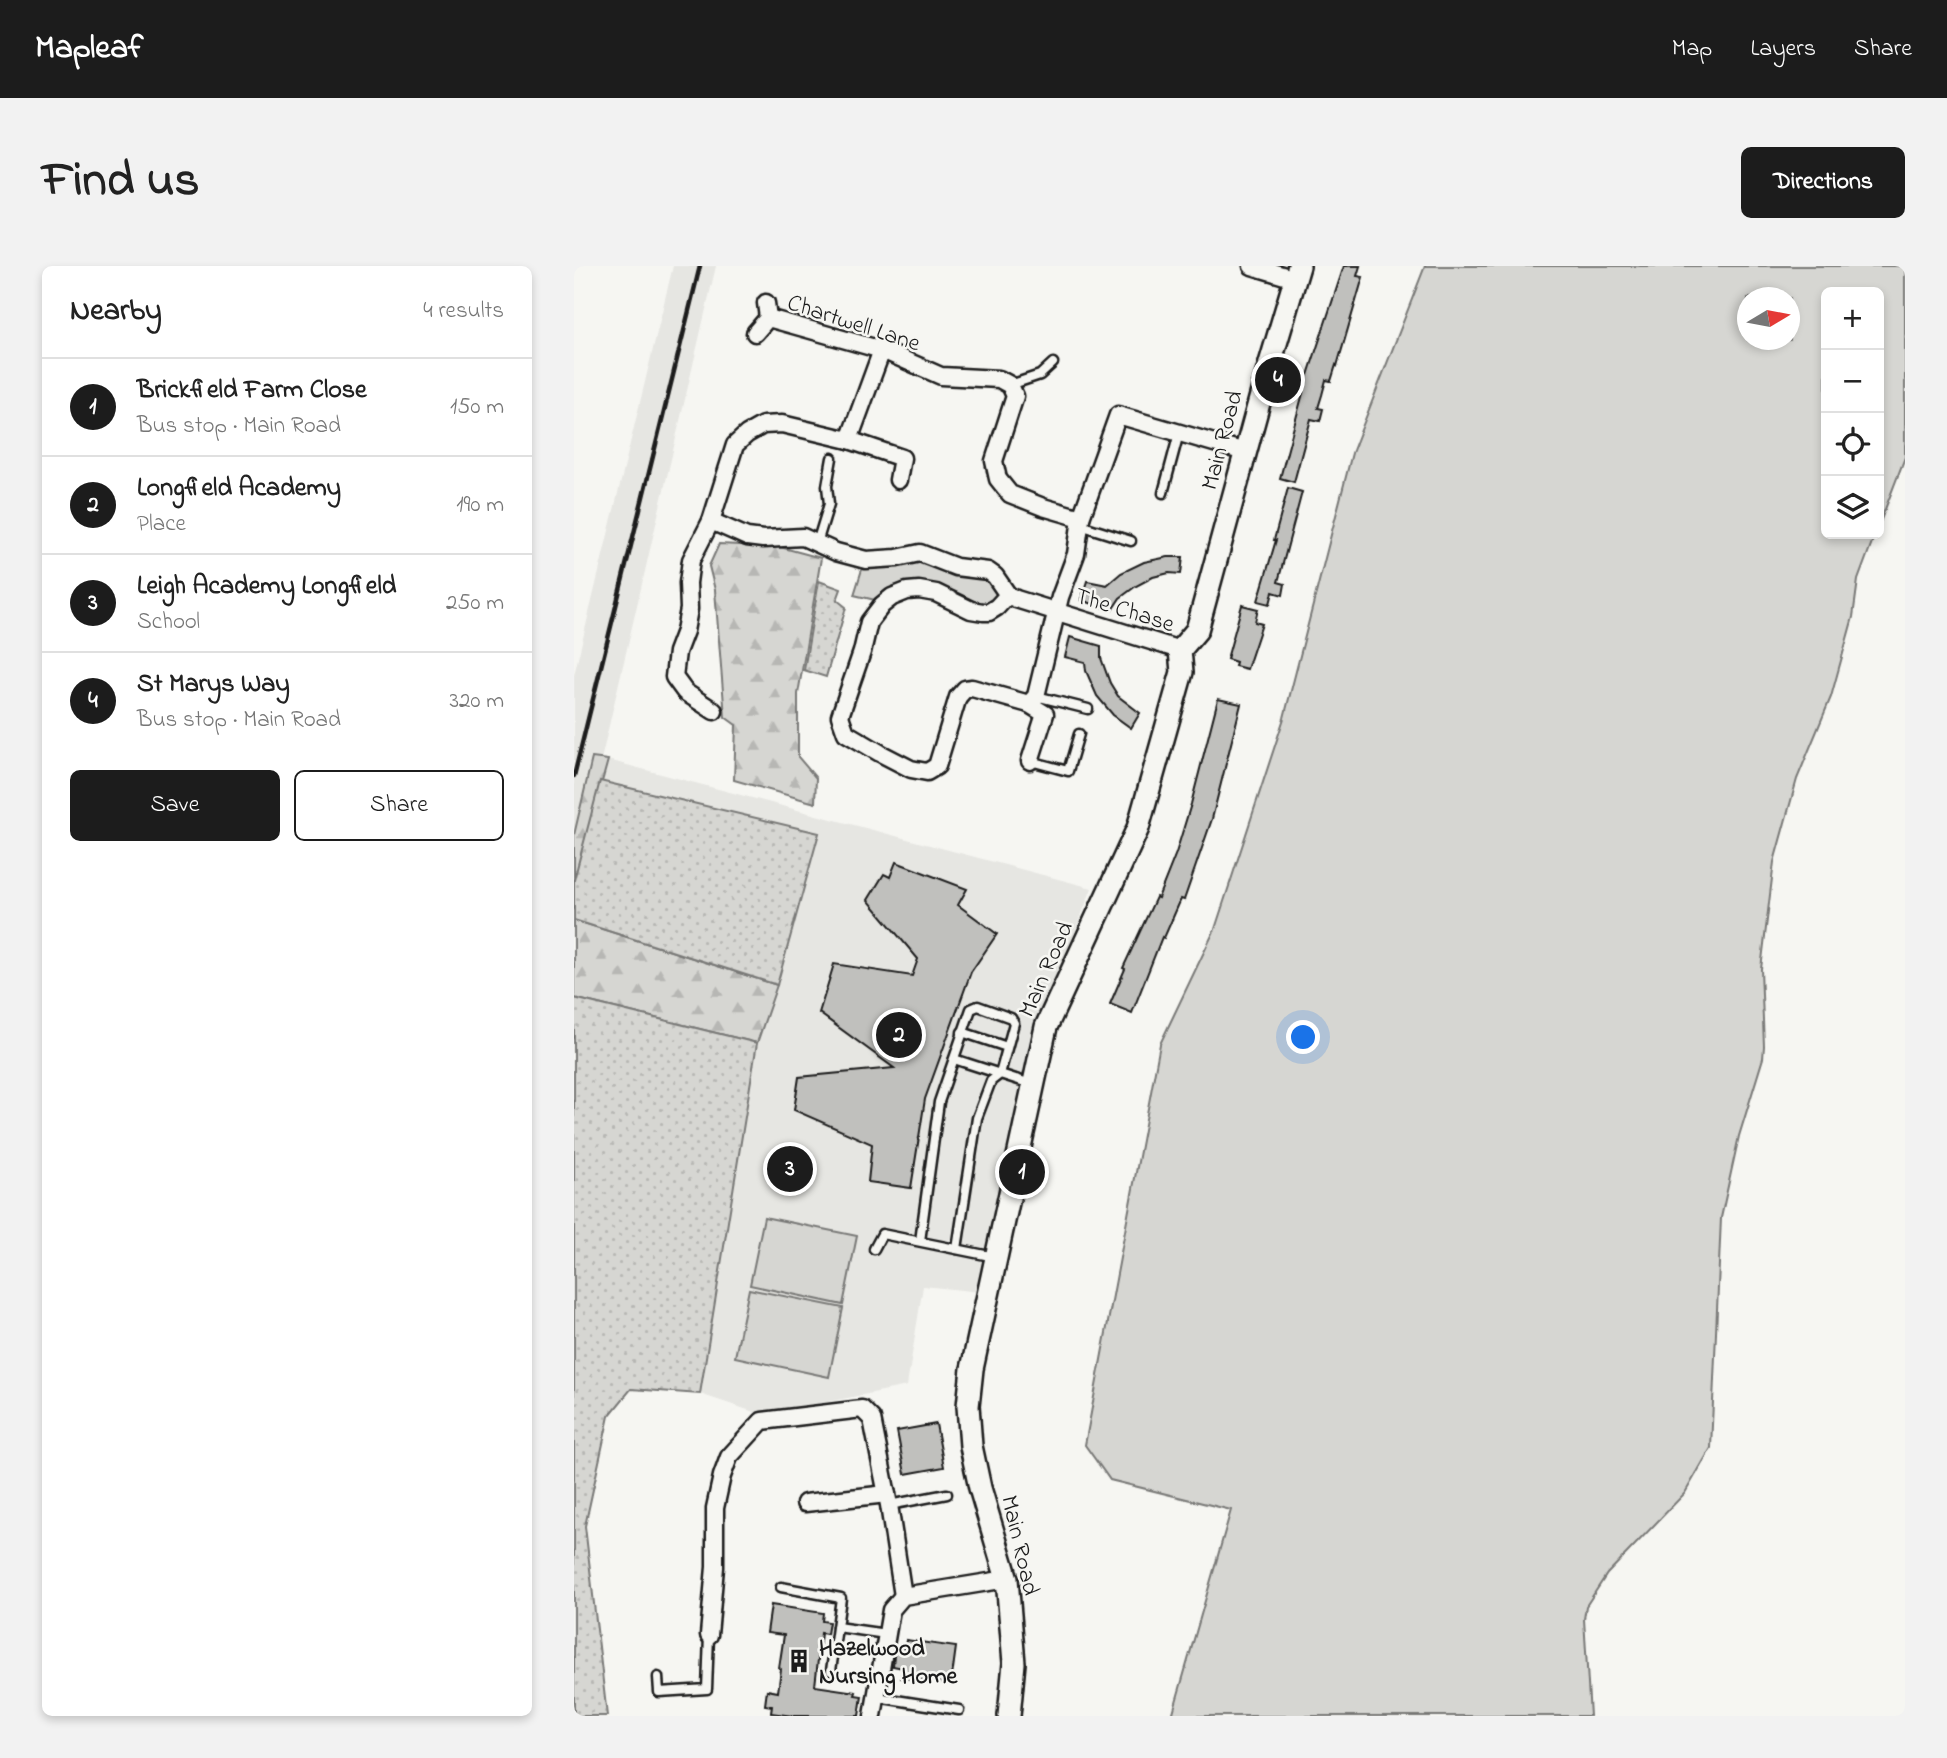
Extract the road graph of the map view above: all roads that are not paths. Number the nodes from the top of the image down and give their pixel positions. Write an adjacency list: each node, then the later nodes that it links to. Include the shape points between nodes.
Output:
1 (1252, 266): 2 (street)
2 (1297, 272): 9 (main road, Main Road)
3 (755, 332): 4 (street, Chartwell Lane, via 767,310)
4 (882, 350): 6 (street, Chartwell Lane, via 940,376 999,379); 8 (street)
5 (1053, 363): 6 (lane, via 1040,375)
6 (1010, 384): 14 (street, via 1015,396 994,461 998,479 1010,494)
7 (1179, 433): 9 (street); 12 (lane); 14 (street, via 1118,415)
8 (849, 440): 11 (street, via 902,457); 13 (street, via 782,424 763,425 747,434 735,445)
9 (1245, 452): 19 (main road, Main Road, via 1197,630)
10 (832, 458): 16 (lane, via 829,504)
11 (898, 480)
12 (1163, 493)
13 (711, 521): 16 (street, via 750,538 800,536); 22 (street, via 691,560 689,609 674,677 685,692)
14 (1080, 522): 15 (lane); 18 (street, via 1076,554)
15 (1131, 541)
16 (817, 543): 17 (street, via 866,559 920,553 960,568 984,569)
17 (1008, 595): 18 (street, The Chase); 20 (street, via 996,608 983,612 928,591 907,591 888,600 869,622 840,716 846,733 911,769 927,772 937,766 958,696 965,690)
18 (1056, 611): 19 (street, The Chase); 20 (street)
19 (1181, 650): 29 (main road, Main Road, via 1182,672 1138,828 1046,1027)
20 (1032, 700): 21 (lane); 24 (street, via 1045,714)
21 (1088, 709)
22 (714, 711)
23 (1079, 734): 24 (lane, via 1068,771)
24 (1030, 761)
25 (962, 1032): 26 (lane); 26 (lane, via 971,1009 985,1008 1013,1019); 27 (lane)
26 (1007, 1047): 28 (lane)
27 (954, 1059): 28 (lane); 30 (lane, via 939,1102)
28 (1000, 1074): 29 (lane); 32 (lane, via 991,1081 977,1118)
29 (1033, 1084): 33 (main road, Main Road)
30 (920, 1241): 31 (lane, via 882,1234); 32 (lane)
31 (874, 1249)
32 (957, 1249): 33 (lane)
33 (998, 1257): 37 (main road, Main Road, via 968,1406 978,1478)
34 (947, 1494): 35 (lane)
35 (888, 1499): 36 (street); 39 (street); 41 (street, via 872,1419 862,1409 762,1421 729,1457 722,1476 715,1508)
36 (805, 1503)
37 (1007, 1579): 39 (street); 48 (main road, Main Road, via 1014,1663)
38 (781, 1587): 40 (lane, via 841,1598)
39 (903, 1597): 42 (street, via 891,1610)
40 (837, 1627): 42 (lane); 43 (lane)
41 (709, 1634): 44 (lane, via 707,1689 659,1692)
42 (886, 1634): 45 (street)
43 (831, 1671)
44 (658, 1677)
45 (877, 1697): 46 (lane); 47 (street)
46 (959, 1710)
47 (873, 1716)
48 (1009, 1716)

